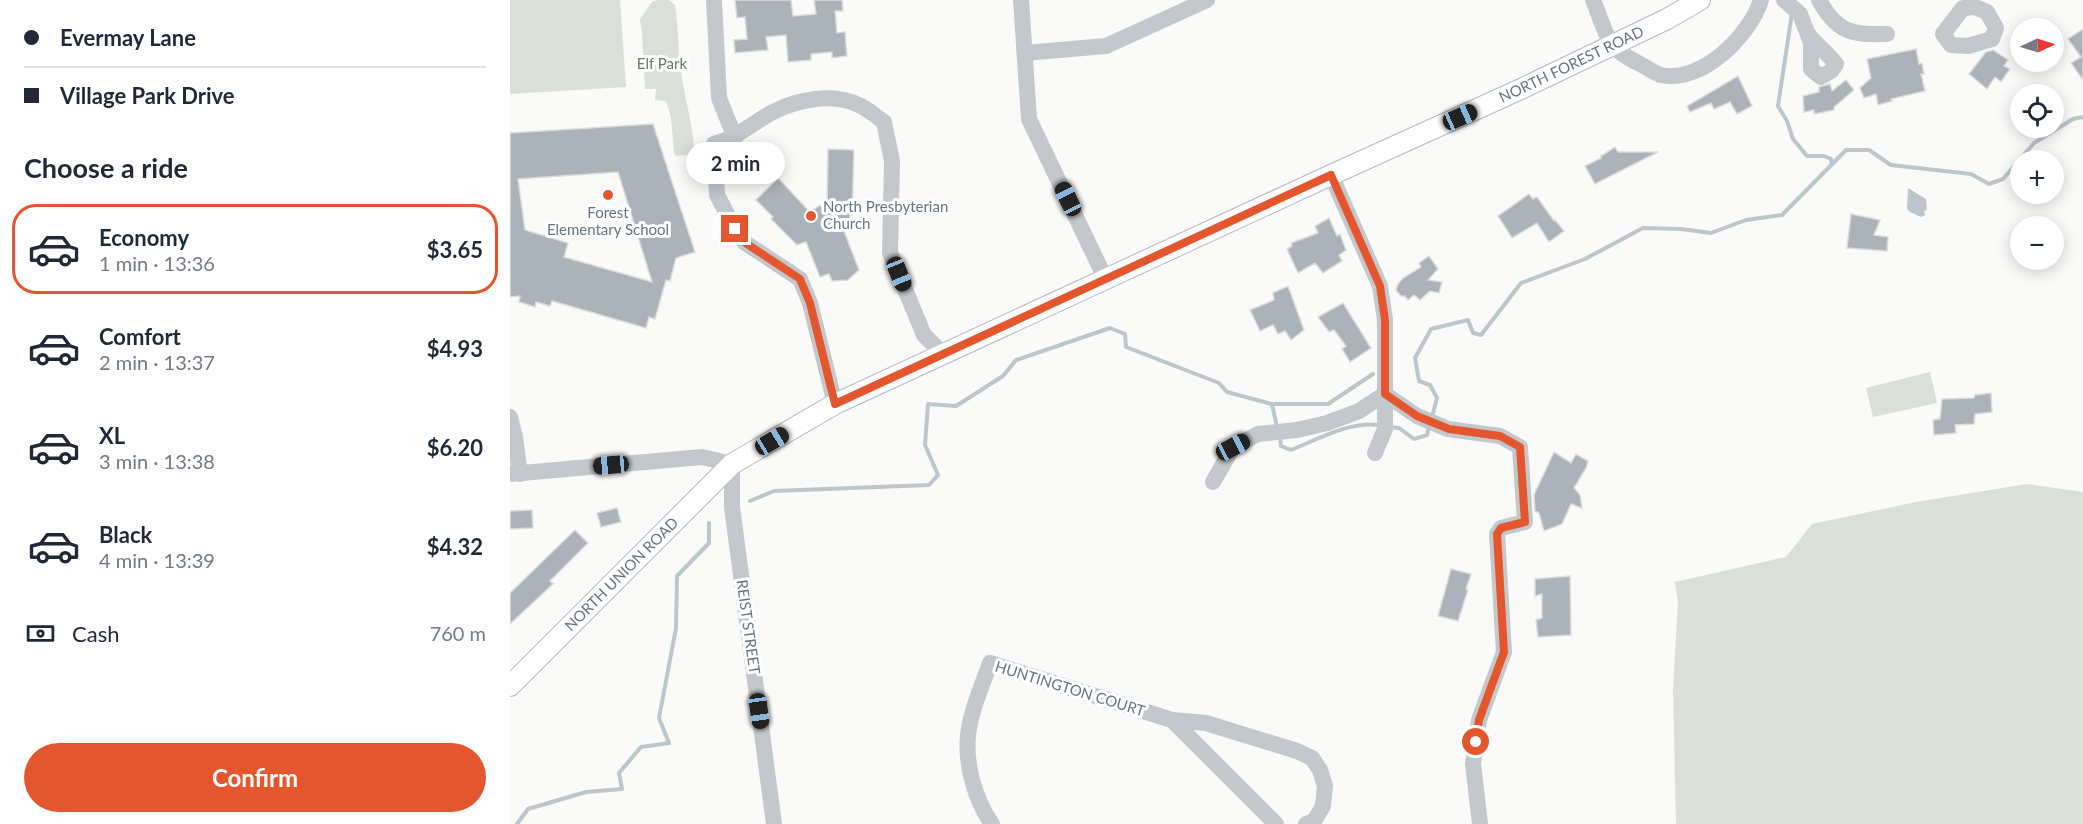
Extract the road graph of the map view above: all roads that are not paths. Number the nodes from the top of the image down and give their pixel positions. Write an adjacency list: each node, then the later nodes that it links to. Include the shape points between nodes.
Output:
1 (714, 0): 13 (street, via 719,98)
2 (1021, 0): 12 (street)
3 (1207, 0): 12 (street, via 1106,46)
4 (1593, 0): 11 (street)
5 (1700, 0): 11 (main road, NORTH FOREST ROAD)
6 (1761, 0): 11 (street, via 1754,16 1728,49 1688,74 1661,75)
7 (1784, 0): 9 (street, via 1800,14)
8 (1819, 0): 10 (street, via 1831,20 1846,31)
9 (1808, 34)
10 (1887, 34)
11 (1613, 46): 14 (main road, NORTH FOREST ROAD)
12 (1025, 53): 15 (street, via 1029,119)
13 (735, 138): 16 (street, via 773,112 800,102 832,97 860,105 884,122 892,161 890,253 924,335); 18 (street, via 714,144 717,195 744,242 800,279 810,303)
14 (1331, 175): 15 (main road, NORTH FOREST ROAD); 17 (street, via 1380,286 1385,320)
15 (1107, 280): 16 (main road, NORTH FOREST ROAD)
16 (944, 355): 18 (main road, NORTH FOREST ROAD)
17 (1385, 394): 20 (street, via 1385,429); 23 (street, via 1359,411 1327,423 1258,434 1233,447); 30 (street, via 1417,416 1449,429 1500,436 1520,447 1525,522 1501,528 1497,534 1504,652 1479,720 1473,764)
18 (835, 404): 21 (main road, NORTH FOREST ROAD)
19 (510, 417): 22 (street, via 515,437)
20 (1375, 453)
21 (732, 464): 22 (street, via 702,457); 24 (main road, NORTH UNION ROAD); 26 (street, REIST STREET, via 732,507)
22 (515, 474)
23 (1213, 482)
24 (510, 686)
25 (1172, 720): 27 (street, HUNTINGTON COURT, via 990,663 973,713 968,752 977,796); 28 (street, HUNTINGTON COURT); 29 (street, HUNTINGTON COURT, via 1206,723 1312,758 1324,786 1323,806 1314,821)
26 (774, 824)
27 (992, 824)
28 (1276, 824)
29 (1306, 824)
30 (1480, 824)

